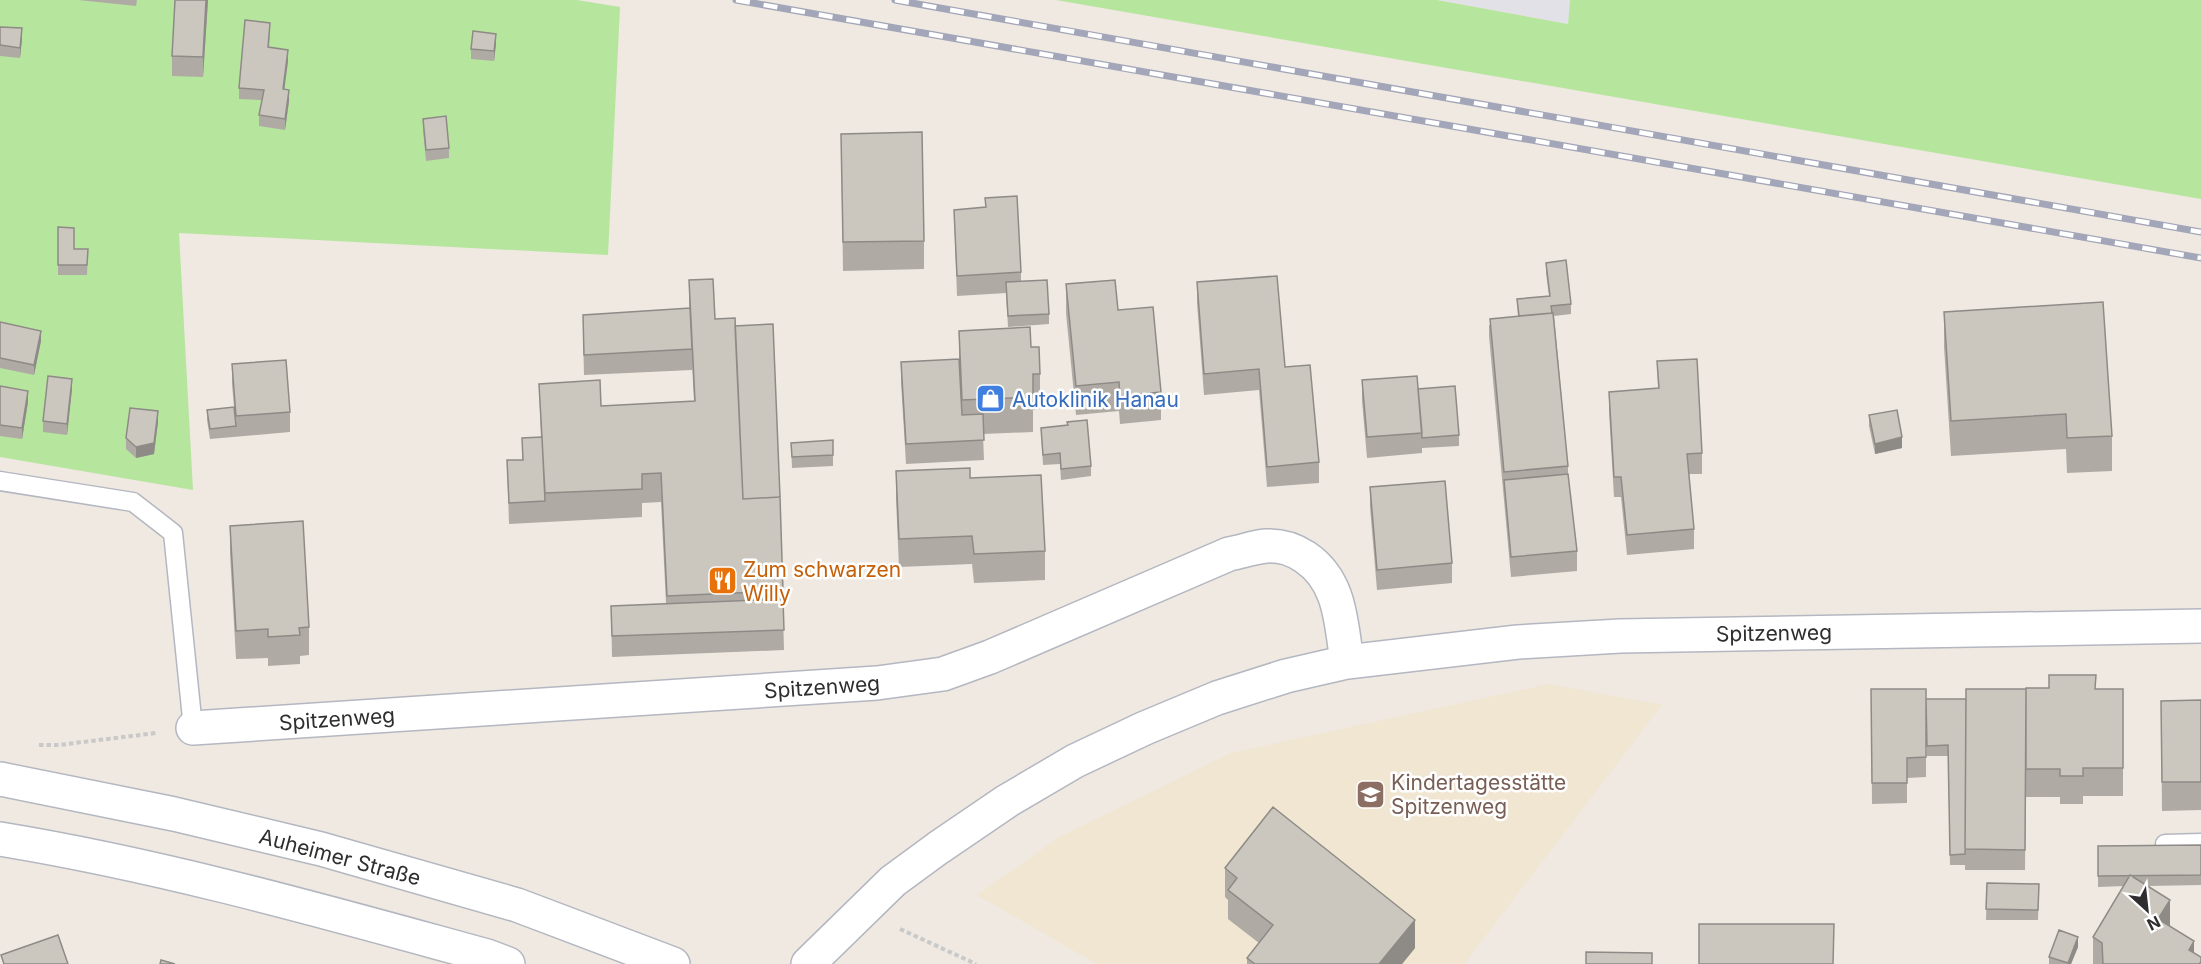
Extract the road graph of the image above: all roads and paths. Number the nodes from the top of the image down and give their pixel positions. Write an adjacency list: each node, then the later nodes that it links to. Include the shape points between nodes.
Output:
1 (0, 481): 4 (lane, via 133,502 173,532)
2 (2201, 626): 3 (street, Spitzenweg, via 1620,636 1518,642)
3 (1347, 662): 4 (street, Spitzenweg, via 1331,583 1317,565 1291,548 1265,546 1229,554 943,674 877,684); 10 (street, Spitzenweg, via 1216,698 1075,761 938,848 893,881)
4 (193, 728): 5 (path)
5 (35, 746)
6 (0, 779): 12 (street, Auheimer Straße, via 321,849 517,905)
7 (0, 839): 11 (street, via 179,874)
8 (2201, 843): 9 (lane)
9 (2165, 844)
10 (855, 917): 13 (street, Spitzenweg); 14 (path)
11 (508, 964)
12 (672, 964)
13 (808, 964)
14 (976, 964)

